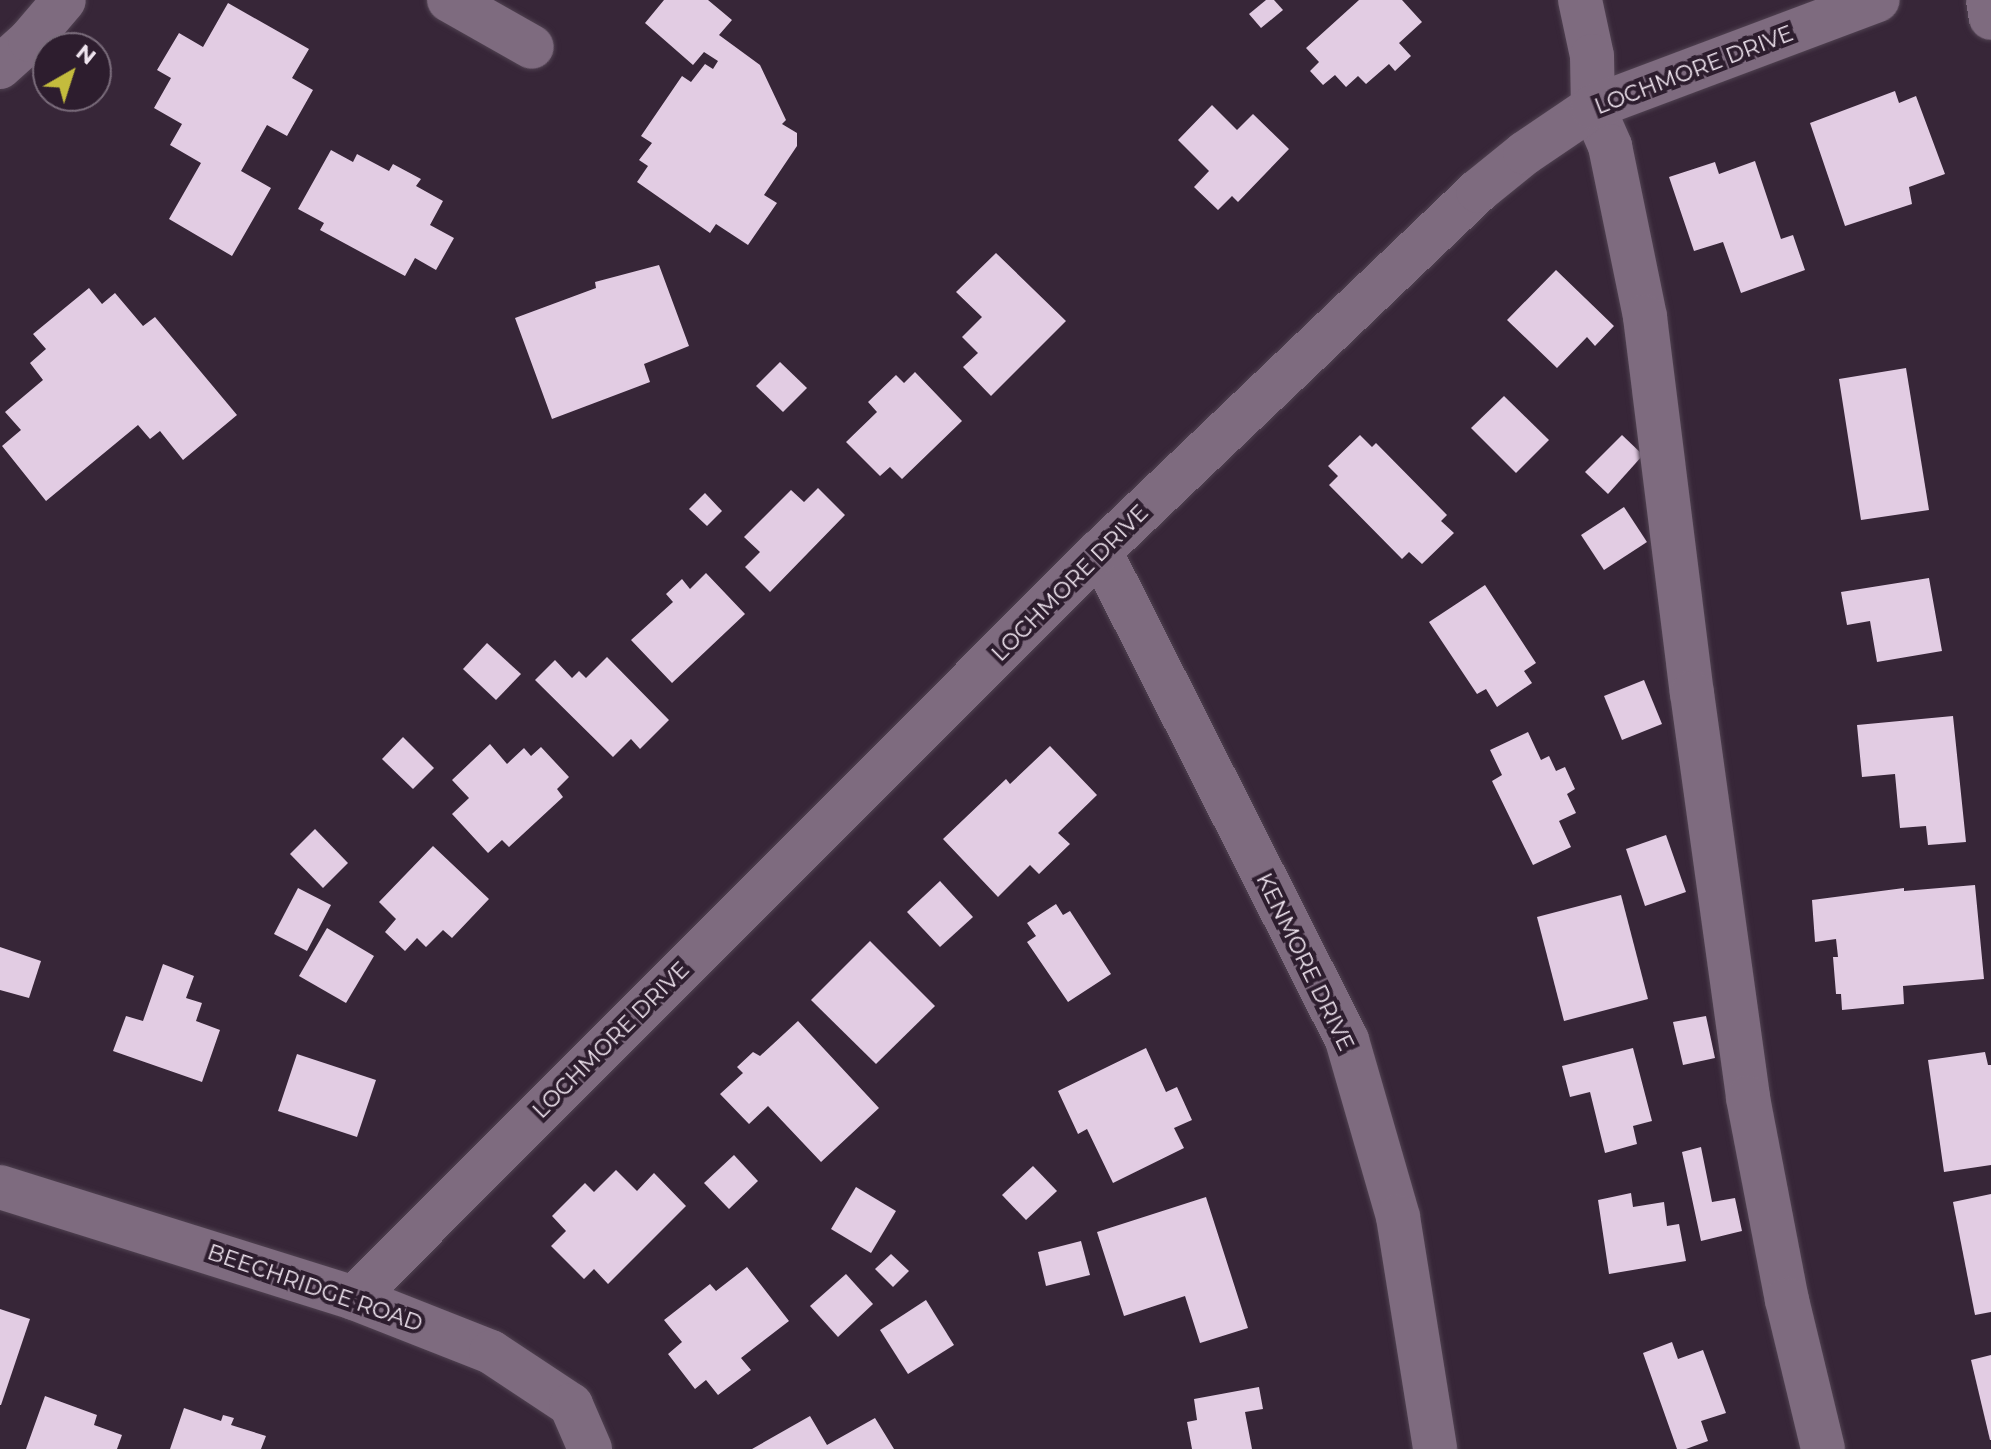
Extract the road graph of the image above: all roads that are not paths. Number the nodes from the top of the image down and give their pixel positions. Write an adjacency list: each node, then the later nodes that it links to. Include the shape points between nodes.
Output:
1 (64, 0): 7 (street)
2 (449, 0): 8 (street)
3 (1580, 0): 9 (street, via 1592,56)
4 (1878, 0): 9 (street, LOCHMORE DRIVE)
5 (1988, 0): 6 (street)
6 (1991, 18)
7 (10, 43)
8 (532, 47)
9 (1593, 107): 10 (street, LOCHMORE DRIVE, via 1478,191); 15 (street, via 1610,146 1645,317 1748,1098 1787,1300)
10 (1100, 551): 12 (street, LOCHMORE DRIVE); 14 (street, KENMORE DRIVE, via 1347,1040 1398,1217)
11 (0, 1187): 12 (street, BEECHRIDGE ROAD)
12 (354, 1298): 13 (street, BEECHRIDGE ROAD, via 491,1352 571,1405)
13 (590, 1449)
14 (1435, 1449)
15 (1823, 1449)

